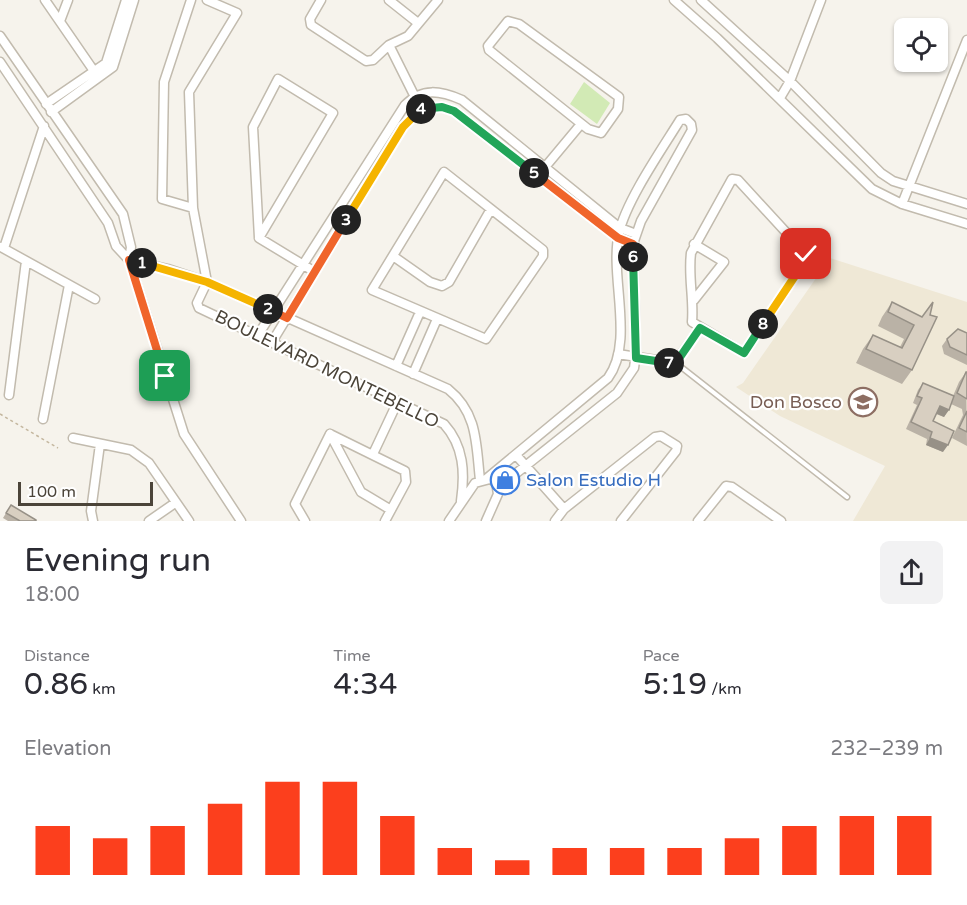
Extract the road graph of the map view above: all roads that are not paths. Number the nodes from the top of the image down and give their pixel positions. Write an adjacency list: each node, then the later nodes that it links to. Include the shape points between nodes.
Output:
1 (45, 0): 13 (street)
2 (68, 0): 13 (street)
3 (126, 0): 19 (street, via 106,63)
4 (134, 0): 19 (street, via 113,67)
5 (191, 0): 33 (street, via 164,82 162,199)
6 (207, 0): 33 (street, via 235,11 237,16 189,92)
7 (321, 0): 17 (street, via 310,19 311,25 325,36 366,61 373,60)
8 (389, 0): 14 (street)
9 (438, 0): 14 (street)
10 (674, 0): 22 (street)
11 (701, 0): 20 (street)
12 (820, 0): 20 (street)
13 (60, 21): 19 (street)
14 (418, 23): 17 (street, via 408,36)
15 (0, 36): 23 (street)
16 (967, 40): 30 (street)
17 (389, 45): 21 (street)
18 (0, 62): 25 (street)
19 (97, 74): 23 (street)
20 (790, 81): 22 (street); 30 (street, via 881,173)
21 (416, 96): 24 (street); 28 (street, via 436,92 462,100); 46 (street, via 405,105)
22 (780, 98): 31 (street, via 872,189)
23 (49, 108): 25 (street); 44 (street, via 123,214 131,247)
24 (421, 110): 29 (street, via 442,107 454,111); 47 (street, via 403,127)
25 (37, 116): 27 (street)
26 (580, 123): 26 (street, via 489,50 488,46 508,21 519,24 619,97 618,109 601,133); 28 (street)
27 (44, 126): 42 (street); 44 (street, via 108,223 116,246)
28 (544, 168): 29 (street); 36 (street)
29 (538, 176): 39 (street)
30 (909, 187): 31 (street); 32 (street)
31 (902, 204): 35 (street)
32 (967, 204)
33 (194, 208): 48 (street)
34 (491, 209): 43 (street, via 449,282 442,286); 43 (street, via 444,172); 55 (street, via 540,246 543,256 486,339)
35 (967, 224)
36 (620, 228): 37 (street); 37 (street, via 645,176 680,120 686,119 692,130); 39 (street)
37 (636, 234): 40 (street)
38 (259, 238): 38 (street, via 333,113 279,79 254,127); 46 (street)
39 (618, 238): 40 (street); 59 (street)
40 (633, 244): 60 (street)
41 (694, 244): 51 (street, via 689,266); 51 (street, via 724,262); 56 (street, via 732,179 738,180 806,254 744,353)
42 (2, 247): 45 (street)
43 (393, 256): 53 (street, via 372,290)
44 (129, 260): 48 (street); 83 (street, via 184,434)
45 (26, 261): 49 (street); 64 (street)
46 (303, 265): 47 (street); 52 (street)
47 (315, 272): 54 (street)
48 (207, 282): 52 (street, BOULEVARD MONTEBELLO); 57 (street, BOULEVARD MONTEBELLO, via 197,306)
49 (69, 285): 50 (street); 66 (street)
50 (95, 299)
51 (694, 300): 56 (street, via 692,322)
52 (273, 311): 54 (street, BOULEVARD MONTEBELLO); 57 (street)
53 (420, 312): 55 (street); 62 (street)
54 (287, 318): 58 (street); 62 (street, BOULEVARD MONTEBELLO)
55 (437, 319): 63 (street)
56 (700, 328): 61 (street)
57 (258, 335): 58 (street, BOULEVARD MONTEBELLO)
58 (272, 342): 65 (street, BOULEVARD MONTEBELLO)
59 (618, 354): 60 (street); 71 (street, via 608,378)
60 (636, 358): 61 (street); 72 (street, via 617,393)
61 (675, 363): 75 (lane)
62 (396, 366): 63 (street, BOULEVARD MONTEBELLO)
63 (413, 374): 73 (street, BOULEVARD MONTEBELLO, via 448,389 467,408 476,430)
64 (9, 395)
65 (398, 400): 70 (street); 76 (street, BOULEVARD MONTEBELLO, via 437,419 453,434 463,462)
66 (43, 418)
67 (330, 434): 70 (street); 79 (street, via 361,492); 84 (street, via 295,504)
68 (73, 438): 69 (street)
69 (100, 444): 77 (street, via 131,450 149,463); 80 (street)
70 (373, 454): 79 (street, via 405,471 406,482)
71 (516, 454): 72 (street); 73 (street)
72 (525, 465): 74 (street); 78 (street)
73 (483, 480): 74 (street, via 496,482); 76 (street)
74 (499, 487): 87 (street)
75 (847, 497)
76 (461, 501): 86 (street)
77 (175, 503): 81 (street); 82 (street)
78 (564, 509): 88 (street); 89 (street, via 655,437 674,442 676,451)
79 (391, 510): 85 (street)
80 (93, 521)
81 (149, 521)
82 (189, 521)
83 (240, 521)
84 (305, 521)
85 (385, 521)
86 (449, 521)
87 (486, 521)
88 (555, 521)
89 (621, 521)
90 (699, 521): 91 (street, via 726,486)
91 (781, 521)

